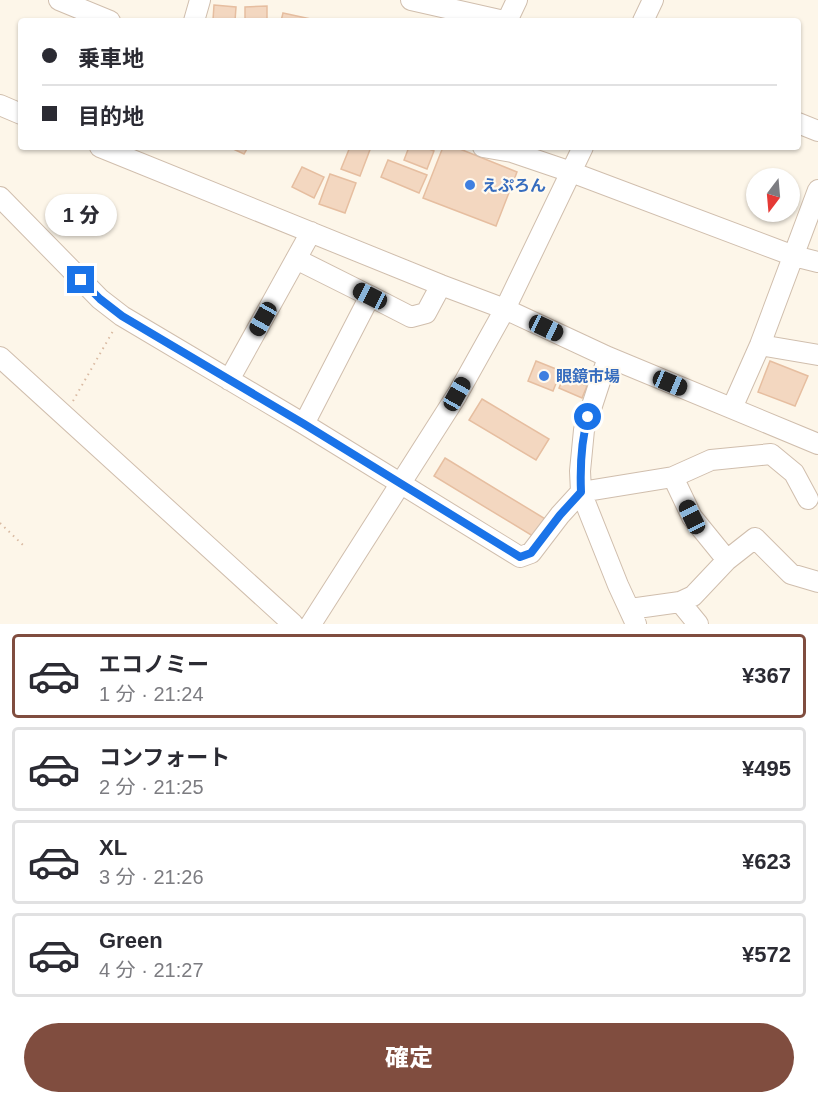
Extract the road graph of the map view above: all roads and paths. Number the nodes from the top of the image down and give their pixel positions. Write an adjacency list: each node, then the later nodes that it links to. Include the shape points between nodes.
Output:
1 (59, 0): 6 (street)
2 (200, 0): 8 (street)
3 (411, 0): 9 (street)
4 (517, 0): 10 (street)
5 (653, 0): 11 (street)
6 (94, 7): 7 (street)
7 (107, 18)
8 (195, 18)
9 (492, 18)
10 (508, 18)
11 (644, 18)
12 (0, 105): 13 (street)
13 (18, 113)
14 (801, 124): 15 (street)
15 (818, 131)
16 (115, 150): 19 (street)
17 (500, 150): 20 (street)
18 (582, 150): 20 (street)
19 (141, 155): 23 (street)
20 (571, 172): 24 (street); 29 (street)
21 (818, 190): 24 (street)
22 (0, 197): 30 (street, via 100,299)
23 (311, 232): 25 (street); 27 (street)
24 (794, 256): 26 (street); 31 (street)
25 (296, 259): 28 (street); 35 (street)
26 (818, 262)
27 (441, 285): 28 (street, via 426,313 411,317); 29 (street)
28 (370, 296): 38 (street)
29 (505, 309): 34 (street); 41 (street)
30 (122, 316): 35 (street); 36 (path)
31 (760, 345): 32 (street); 37 (street)
32 (818, 355)
33 (0, 357): 50 (street)
34 (608, 357): 37 (street); 42 (street, via 584,430)
35 (229, 380): 38 (street)
36 (70, 406)
37 (732, 408): 39 (street)
38 (304, 424): 41 (street)
39 (818, 444)
40 (673, 477): 42 (street); 43 (street, via 711,460 771,454 794,473); 46 (street, via 692,517)
41 (399, 484): 42 (street, via 520,557 531,553); 51 (street)
42 (581, 492): 49 (street)
43 (808, 499)
44 (0, 523): 45 (path)
45 (24, 546)
46 (727, 560): 47 (street, via 755,538 791,574); 48 (street, via 693,596)
47 (818, 582)
48 (680, 602): 49 (street); 52 (street)
49 (633, 616)
50 (293, 624)
51 (311, 624)
52 (698, 624)

